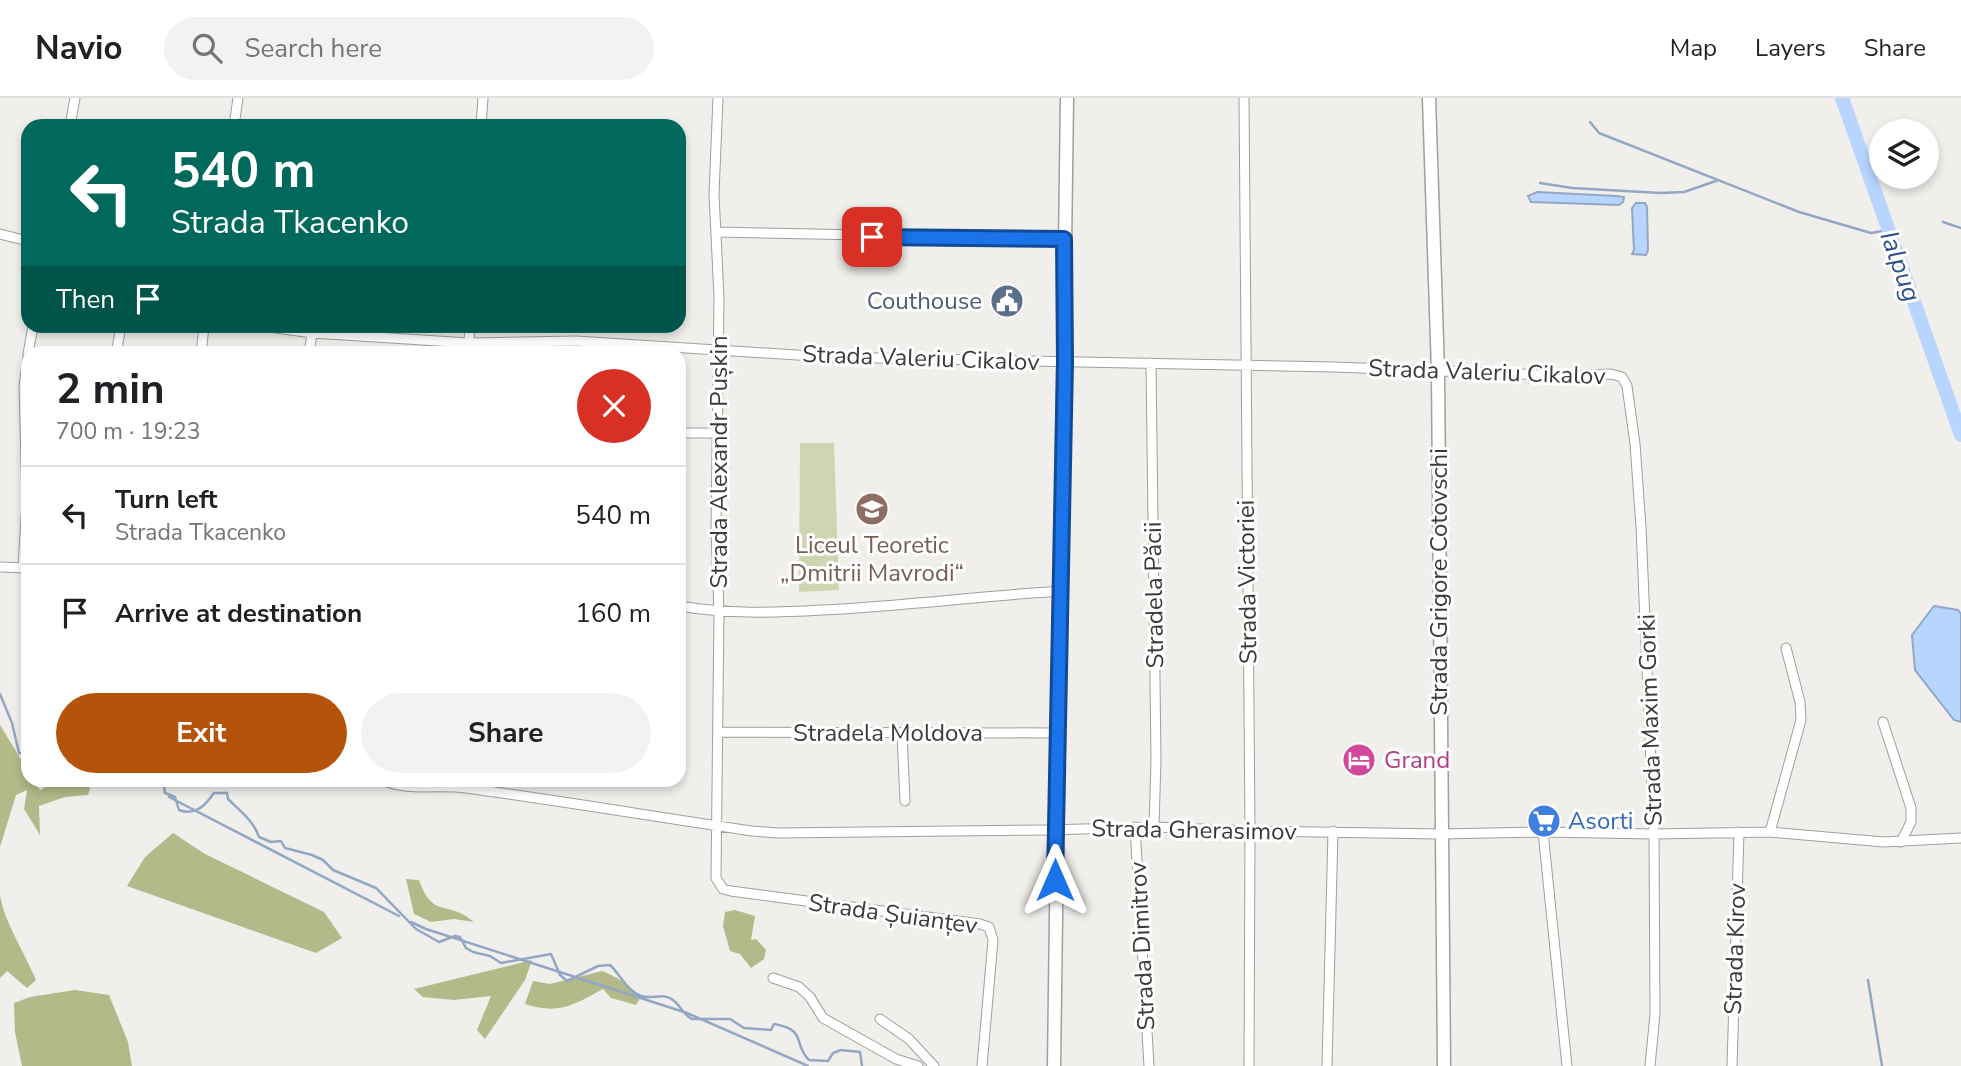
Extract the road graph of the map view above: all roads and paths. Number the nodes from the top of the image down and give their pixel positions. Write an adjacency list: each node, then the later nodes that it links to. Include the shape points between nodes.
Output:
1 (75, 98): 8 (street)
2 (238, 98): 9 (street)
3 (483, 98): 10 (street)
4 (718, 98): 11 (street, Strada Alexandr Pușkin)
5 (1067, 98): 13 (main road)
6 (1244, 98): 25 (street, Strada Victoriei)
7 (1429, 98): 26 (main road, Strada Grigore Cotovschi)
8 (71, 119)
9 (235, 119)
10 (482, 119)
11 (716, 232): 13 (street); 22 (street, Strada Alexandr Pușkin)
12 (0, 234): 14 (street)
13 (1064, 239): 23 (main road)
14 (21, 240)
15 (312, 333): 17 (street, Strada Valeriu Cikalov); 18 (street)
16 (470, 333): 17 (street)
17 (469, 343): 19 (street); 20 (street, Strada Valeriu Cikalov, via 576,341)
18 (310, 346)
19 (469, 346)
20 (655, 346)
21 (686, 348): 22 (street, Strada Valeriu Cikalov)
22 (719, 350): 23 (street, Strada Valeriu Cikalov); 29 (street, Strada Alexandr Pușkin)
23 (1065, 362): 24 (street, Strada Valeriu Cikalov); 32 (main road)
24 (1151, 363): 25 (street, Strada Valeriu Cikalov); 44 (street, Stradela Păcii)
25 (1245, 366): 26 (street, Strada Valeriu Cikalov); 46 (street, Strada Victoriei)
26 (1438, 371): 27 (street, Strada Valeriu Cikalov); 51 (main road, Strada Grigore Cotovschi)
27 (1622, 377): 52 (street, Strada Maxim Gorki, via 1628,386 1638,473)
28 (686, 433): 29 (street)
29 (718, 433): 34 (street, Strada Alexandr Pușkin)
30 (0, 567): 31 (street)
31 (21, 568)
32 (1061, 591): 34 (street, via 845,609); 38 (main road)
33 (686, 607): 34 (street)
34 (719, 613): 37 (street, Strada Alexandr Pușkin)
35 (1786, 649): 50 (street, via 1801,720)
36 (1883, 722): 54 (street, via 1911,808 1911,822)
37 (718, 732): 39 (street, Stradela Moldova); 42 (street, Strada Alexandr Pușkin)
38 (1059, 733): 39 (street, Stradela Moldova); 45 (main road)
39 (902, 734): 41 (street)
40 (477, 787): 42 (street, Strada Gherasimov)
41 (905, 801)
42 (717, 826): 45 (street, Strada Gherasimov, via 806,833); 59 (street, Strada Șuianțev, via 716,878 723,889 989,927 993,940)
43 (1135, 827): 44 (street, Strada Gherasimov); 45 (street, Strada Gherasimov); 61 (street, Strada Dimitrov)
44 (1154, 827): 46 (street, Strada Gherasimov)
45 (1056, 830): 60 (main road)
46 (1250, 831): 47 (street, Strada Gherasimov); 62 (street, Strada Victoriei)
47 (1333, 831): 51 (street, Strada Gherasimov); 63 (street)
48 (1543, 832): 51 (street, Strada Gherasimov); 52 (street, Strada Gherasimov); 65 (street)
49 (1738, 832): 50 (street, Strada Gherasimov); 52 (street, Strada Gherasimov); 67 (street, Strada Kirov)
50 (1770, 832): 54 (street, Strada Gherasimov)
51 (1441, 834): 64 (main road, Strada Grigore Cotovschi)
52 (1654, 834): 66 (street, Strada Maxim Gorki)
53 (1961, 838): 54 (street, Strada Gherasimov)
54 (1901, 842)
55 (773, 978): 57 (street, via 799,987 823,1018 896,1059)
56 (880, 1019): 58 (street, via 909,1039)
57 (918, 1066)
58 (934, 1066)
59 (982, 1066)
60 (1054, 1066)
61 (1149, 1066)
62 (1249, 1066)
63 (1327, 1066)
64 (1444, 1066)
65 (1567, 1066)
66 (1650, 1066)
67 (1732, 1066)

